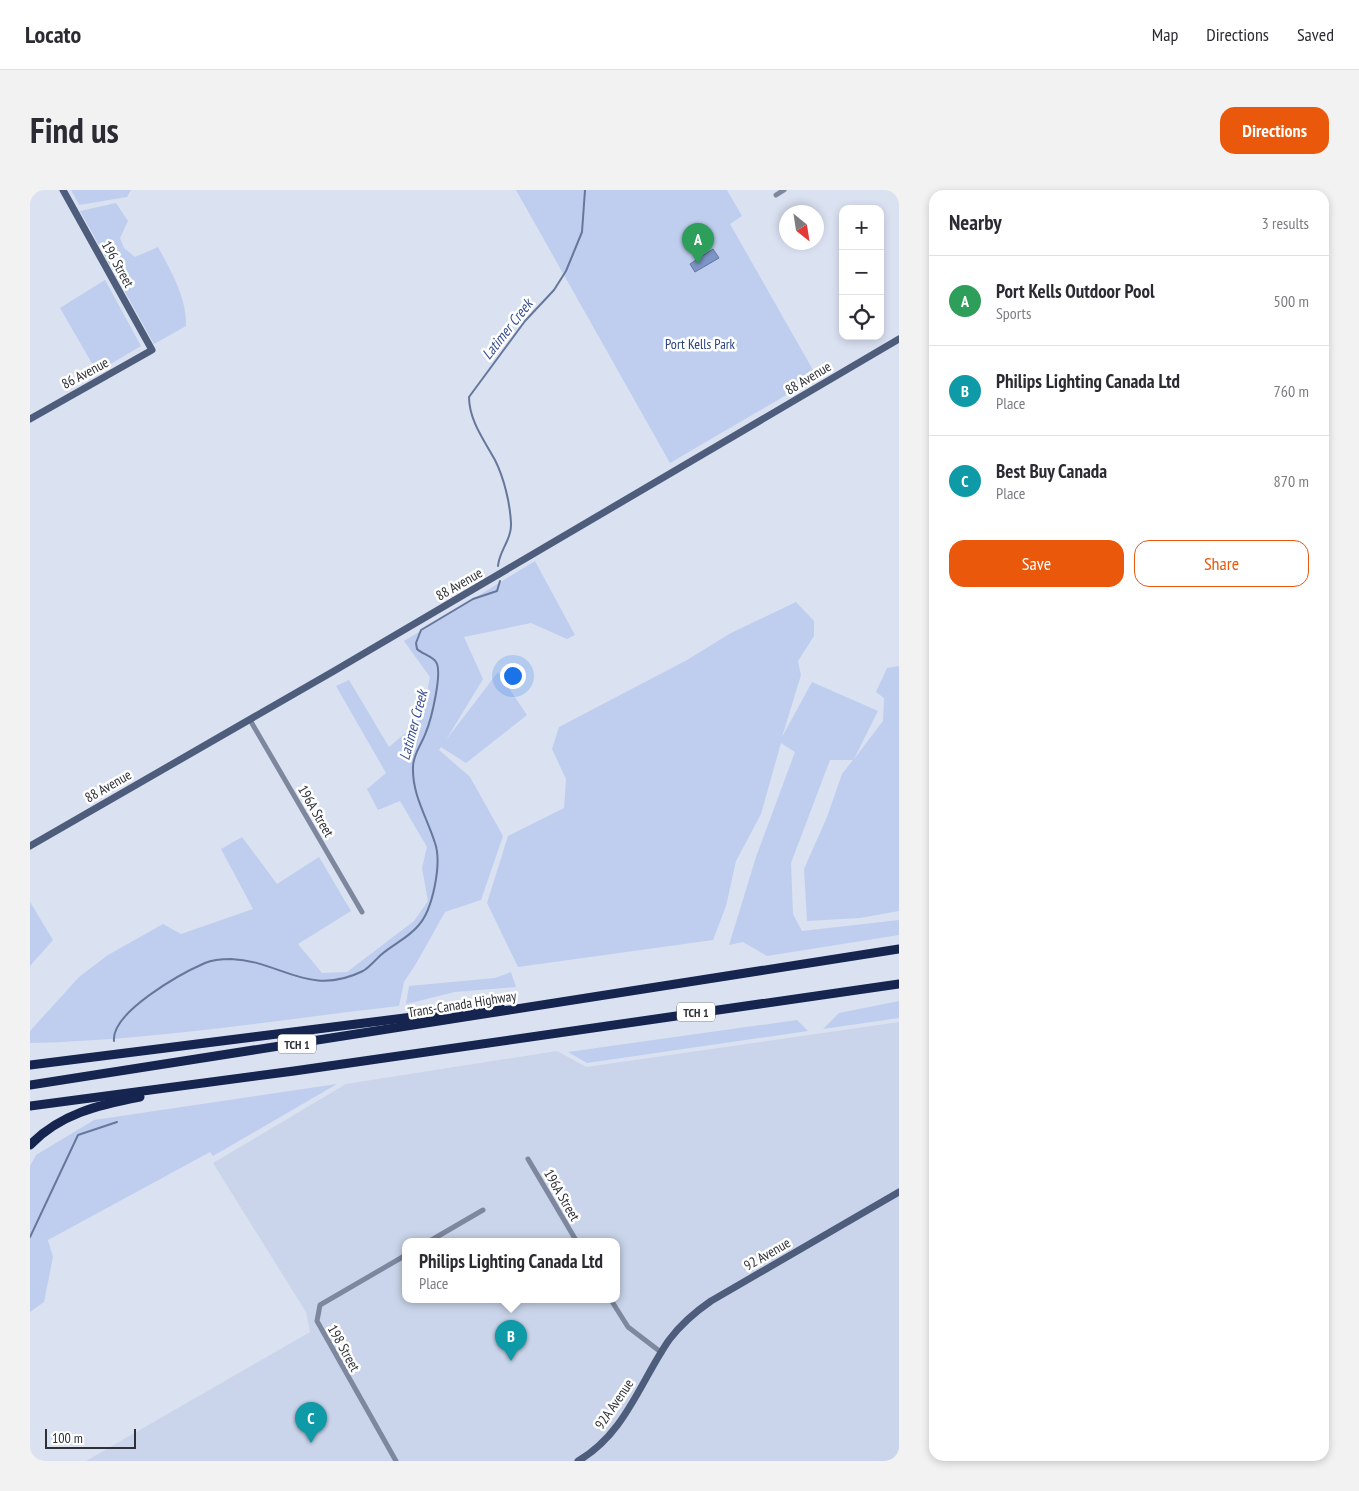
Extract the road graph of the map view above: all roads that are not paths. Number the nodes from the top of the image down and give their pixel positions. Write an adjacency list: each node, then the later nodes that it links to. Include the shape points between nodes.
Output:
1 (63, 190): 5 (main road, 196 Street)
2 (784, 190): 3 (street)
3 (776, 195)
4 (899, 340): 7 (main road, 88 Avenue)
5 (152, 350): 6 (main road, 86 Avenue)
6 (30, 419)
7 (250, 720): 8 (main road, 88 Avenue); 9 (street, 196A Street)
8 (30, 846)
9 (362, 912)
10 (899, 949): 12 (highway, Trans-Canada Highway / TCH 1)
11 (899, 984): 14 (highway, TCH 1)
12 (563, 1001): 13 (highway, via 449,1011); 15 (highway, Trans-Canada Highway / TCH 1)
13 (30, 1064)
14 (228, 1080): 16 (highway, TCH 1); 17 (highway, via 94,1107 64,1119)
15 (30, 1085)
16 (30, 1106)
17 (30, 1145)
18 (528, 1159): 22 (street, 196A Street)
19 (899, 1192): 25 (main road, 92 Avenue, via 711,1301 682,1324)
20 (483, 1210): 21 (street)
21 (435, 1238)
22 (575, 1238)
23 (402, 1257): 26 (street, 198 Street, via 320,1305 317,1321)
24 (613, 1303): 25 (street, via 628,1327)
25 (662, 1352): 27 (main road, 92A Avenue, via 618,1426 597,1448)
26 (396, 1461)
27 (578, 1461)

